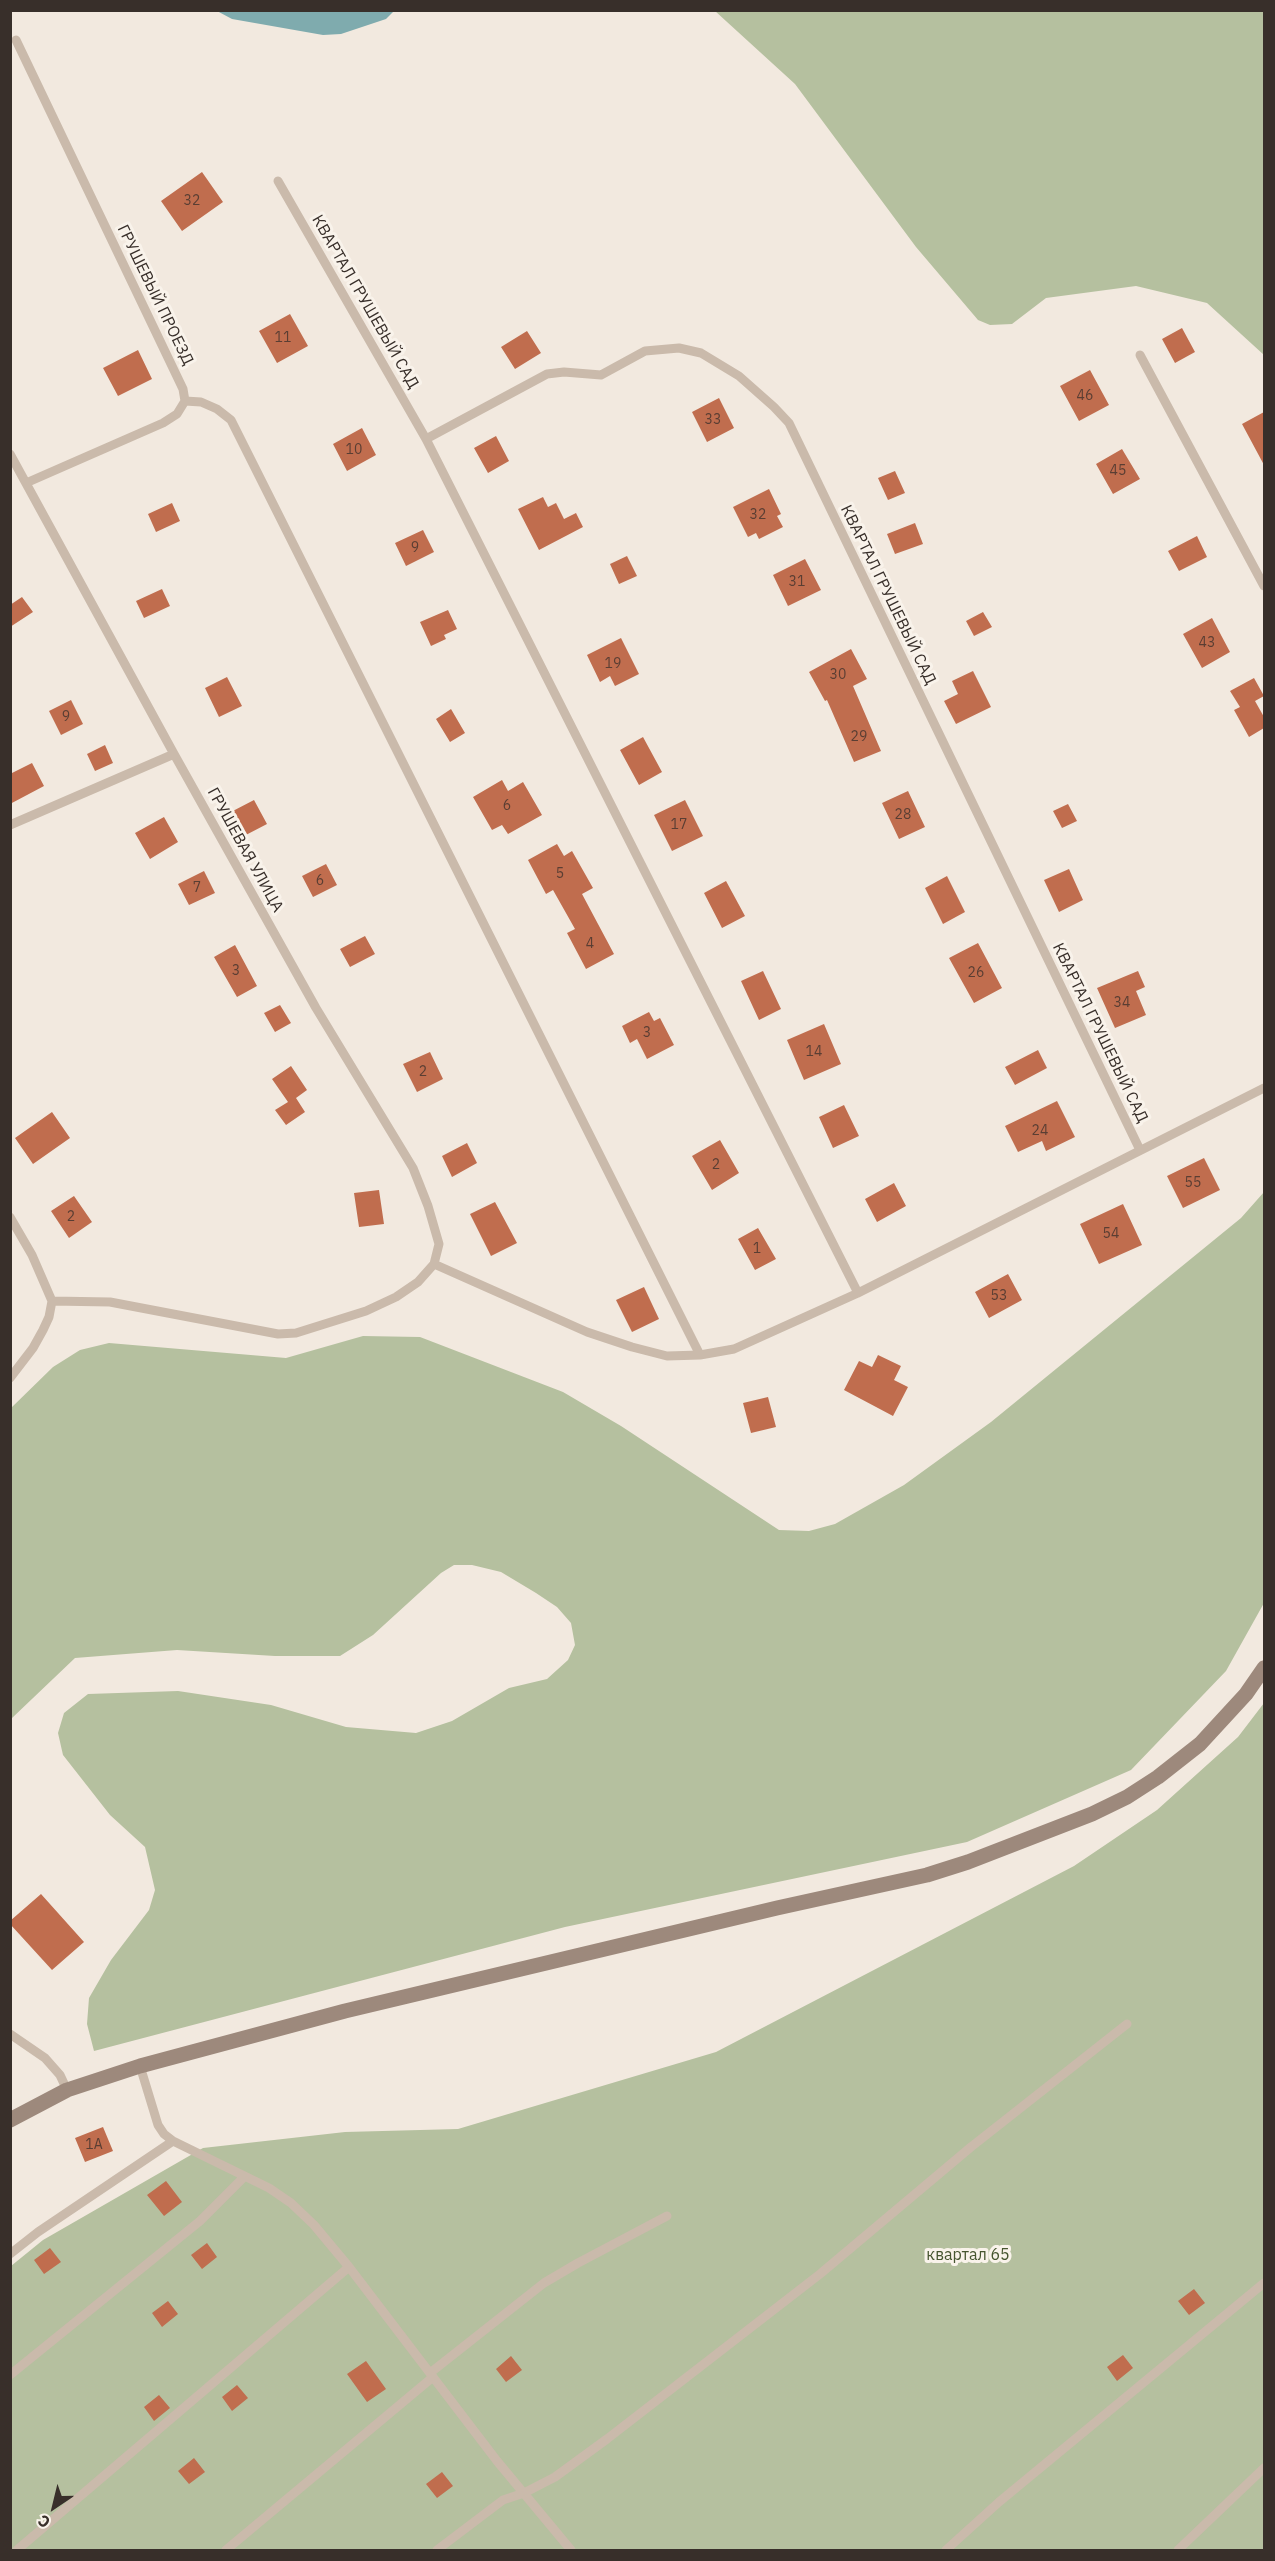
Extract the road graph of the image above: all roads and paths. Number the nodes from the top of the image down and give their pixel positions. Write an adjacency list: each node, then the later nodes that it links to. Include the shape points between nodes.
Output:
1 (16, 40): 4 (lane, ГРУШЕВЫЙ ПРОЕЗД, via 183,389)
2 (278, 181): 5 (lane, КВАРТАЛ ГРУШЕВЫЙ САД)
3 (1140, 355): 9 (lane)
4 (185, 401): 8 (lane, via 177,414 163,423); 18 (lane, via 201,402 231,420)
5 (426, 439): 13 (lane, КВАРТАЛ ГРУШЕВЫЙ САД, via 547,374 601,375 645,351 679,348 701,352 739,376 774,407 789,423); 16 (lane, КВАРТАЛ ГРУШЕВЫЙ САД)
6 (10, 454): 7 (lane, ГРУШЕВАЯ УЛИЦА)
7 (15, 473): 8 (lane, ГРУШЕВАЯ УЛИЦА)
8 (26, 483): 10 (lane, ГРУШЕВАЯ УЛИЦА)
9 (1264, 586)
10 (174, 754): 11 (lane); 15 (lane, ГРУШЕВАЯ УЛИЦА, via 316,1008 413,1168 439,1244)
11 (10, 825)
12 (1264, 1088): 13 (lane, КВАРТАЛ ГРУШЕВЫЙ САД)
13 (1140, 1150): 16 (lane, КВАРТАЛ ГРУШЕВЫЙ САД)
14 (10, 1217): 17 (lane)
15 (434, 1264): 17 (lane, via 418,1282 396,1297 366,1311 296,1333 278,1334 111,1302); 18 (lane, КВАРТАЛ ГРУШЕВЫЙ САД, via 588,1332 667,1356)
16 (858, 1293): 18 (lane, КВАРТАЛ ГРУШЕВЫЙ САД, via 734,1350)
17 (52, 1301): 19 (lane, via 43,1330)
18 (700, 1355)
19 (10, 1378)
20 (1264, 1668): 23 (street, via 1208,1736 1158,1777 1092,1814 968,1862 927,1875 368,2006)
21 (1127, 2024): 35 (lane, via 970,2147 820,2274 555,2477)
22 (10, 2034): 24 (lane, via 45,2058)
23 (140, 2066): 24 (street); 26 (lane, via 158,2125)
24 (67, 2090): 25 (street)
25 (10, 2120)
26 (173, 2141): 27 (lane); 29 (lane)
27 (244, 2177): 30 (lane, via 291,2203); 32 (lane, via 200,2221)
28 (667, 2216): 33 (lane, via 544,2283)
29 (10, 2254)
30 (349, 2267): 33 (lane); 36 (lane)
31 (1264, 2283): 40 (lane)
32 (10, 2375)
33 (432, 2375): 35 (lane); 37 (lane)
34 (1264, 2468): 41 (lane)
35 (524, 2493): 38 (lane, via 503,2499); 39 (lane)
36 (17, 2550)
37 (226, 2550)
38 (437, 2550)
39 (571, 2550)
40 (946, 2550)
41 (1178, 2550)

